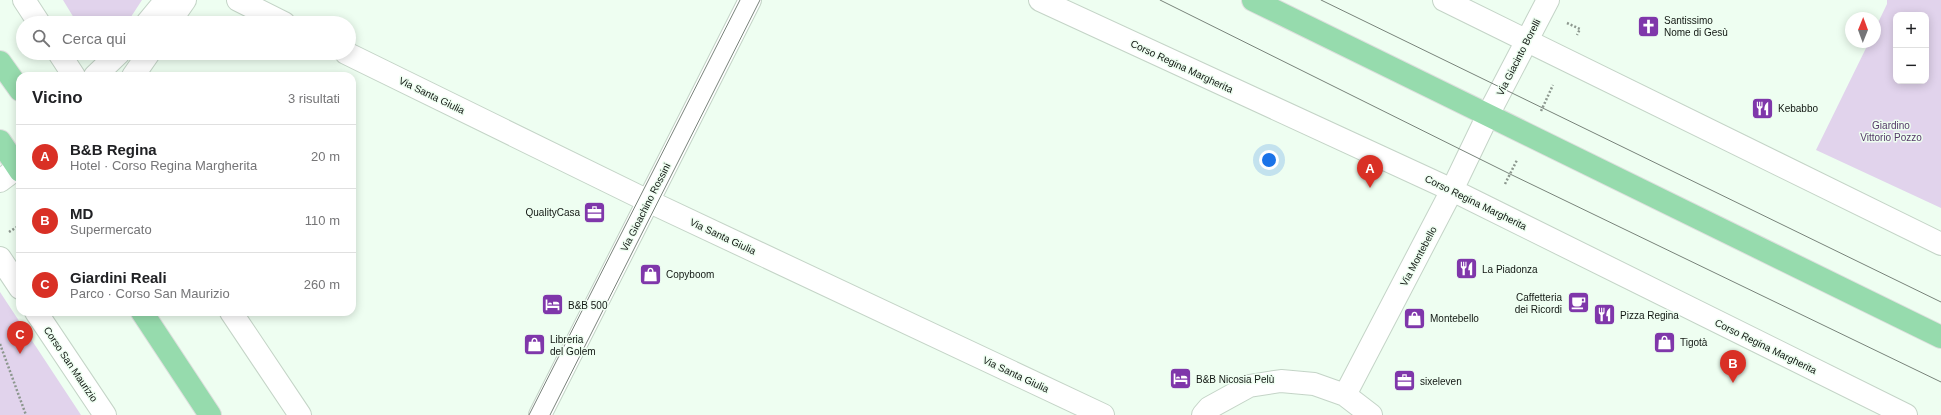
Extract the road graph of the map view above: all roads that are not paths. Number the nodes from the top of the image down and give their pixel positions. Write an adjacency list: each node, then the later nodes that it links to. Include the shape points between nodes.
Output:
1 (24, 0): 10 (street)
2 (166, 0): 11 (street)
3 (185, 0): 12 (street)
4 (238, 0): 13 (street)
5 (750, 0): 30 (street, Via Gioachino Rossini)
6 (1040, 0): 29 (street, Corso Regina Margherita)
7 (1253, 0): 24 (main road)
8 (1444, 0): 14 (street)
9 (1548, 0): 14 (street, Via Giacinto Borelli)
10 (34, 16)
11 (153, 16)
12 (174, 16)
13 (270, 16)
14 (1527, 40): 24 (street, Via Giacinto Borelli); 31 (street)
15 (356, 58): 30 (street, Via Santa Giulia)
16 (64, 60): 20 (street)
17 (112, 60): 21 (street)
18 (143, 60): 22 (street)
19 (0, 62): 23 (main road)
20 (71, 72)
21 (99, 72)
22 (136, 72)
23 (16, 84)
24 (1488, 115): 29 (street, Via Montebello); 37 (main road)
25 (0, 141): 26 (main road)
26 (16, 165)
27 (16, 171): 28 (street)
28 (0, 181)
29 (1452, 190): 38 (street, Via Montebello); 46 (street, Corso Regina Margherita)
30 (648, 201): 42 (street, Via Gioachino Rossini); 43 (street, Via Santa Giulia)
31 (1941, 244)
32 (0, 258): 33 (street)
33 (16, 282)
34 (39, 316): 39 (street, Corso San Maurizio)
35 (145, 316): 40 (main road)
36 (234, 316): 41 (street)
37 (1941, 337)
38 (1345, 395): 44 (street, via 1314,384 1281,381 1249,386 1209,408); 45 (street)
39 (105, 415)
40 (210, 415)
41 (300, 415)
42 (540, 415)
43 (1103, 415)
44 (1203, 415)
45 (1371, 415)
46 (1906, 415)

